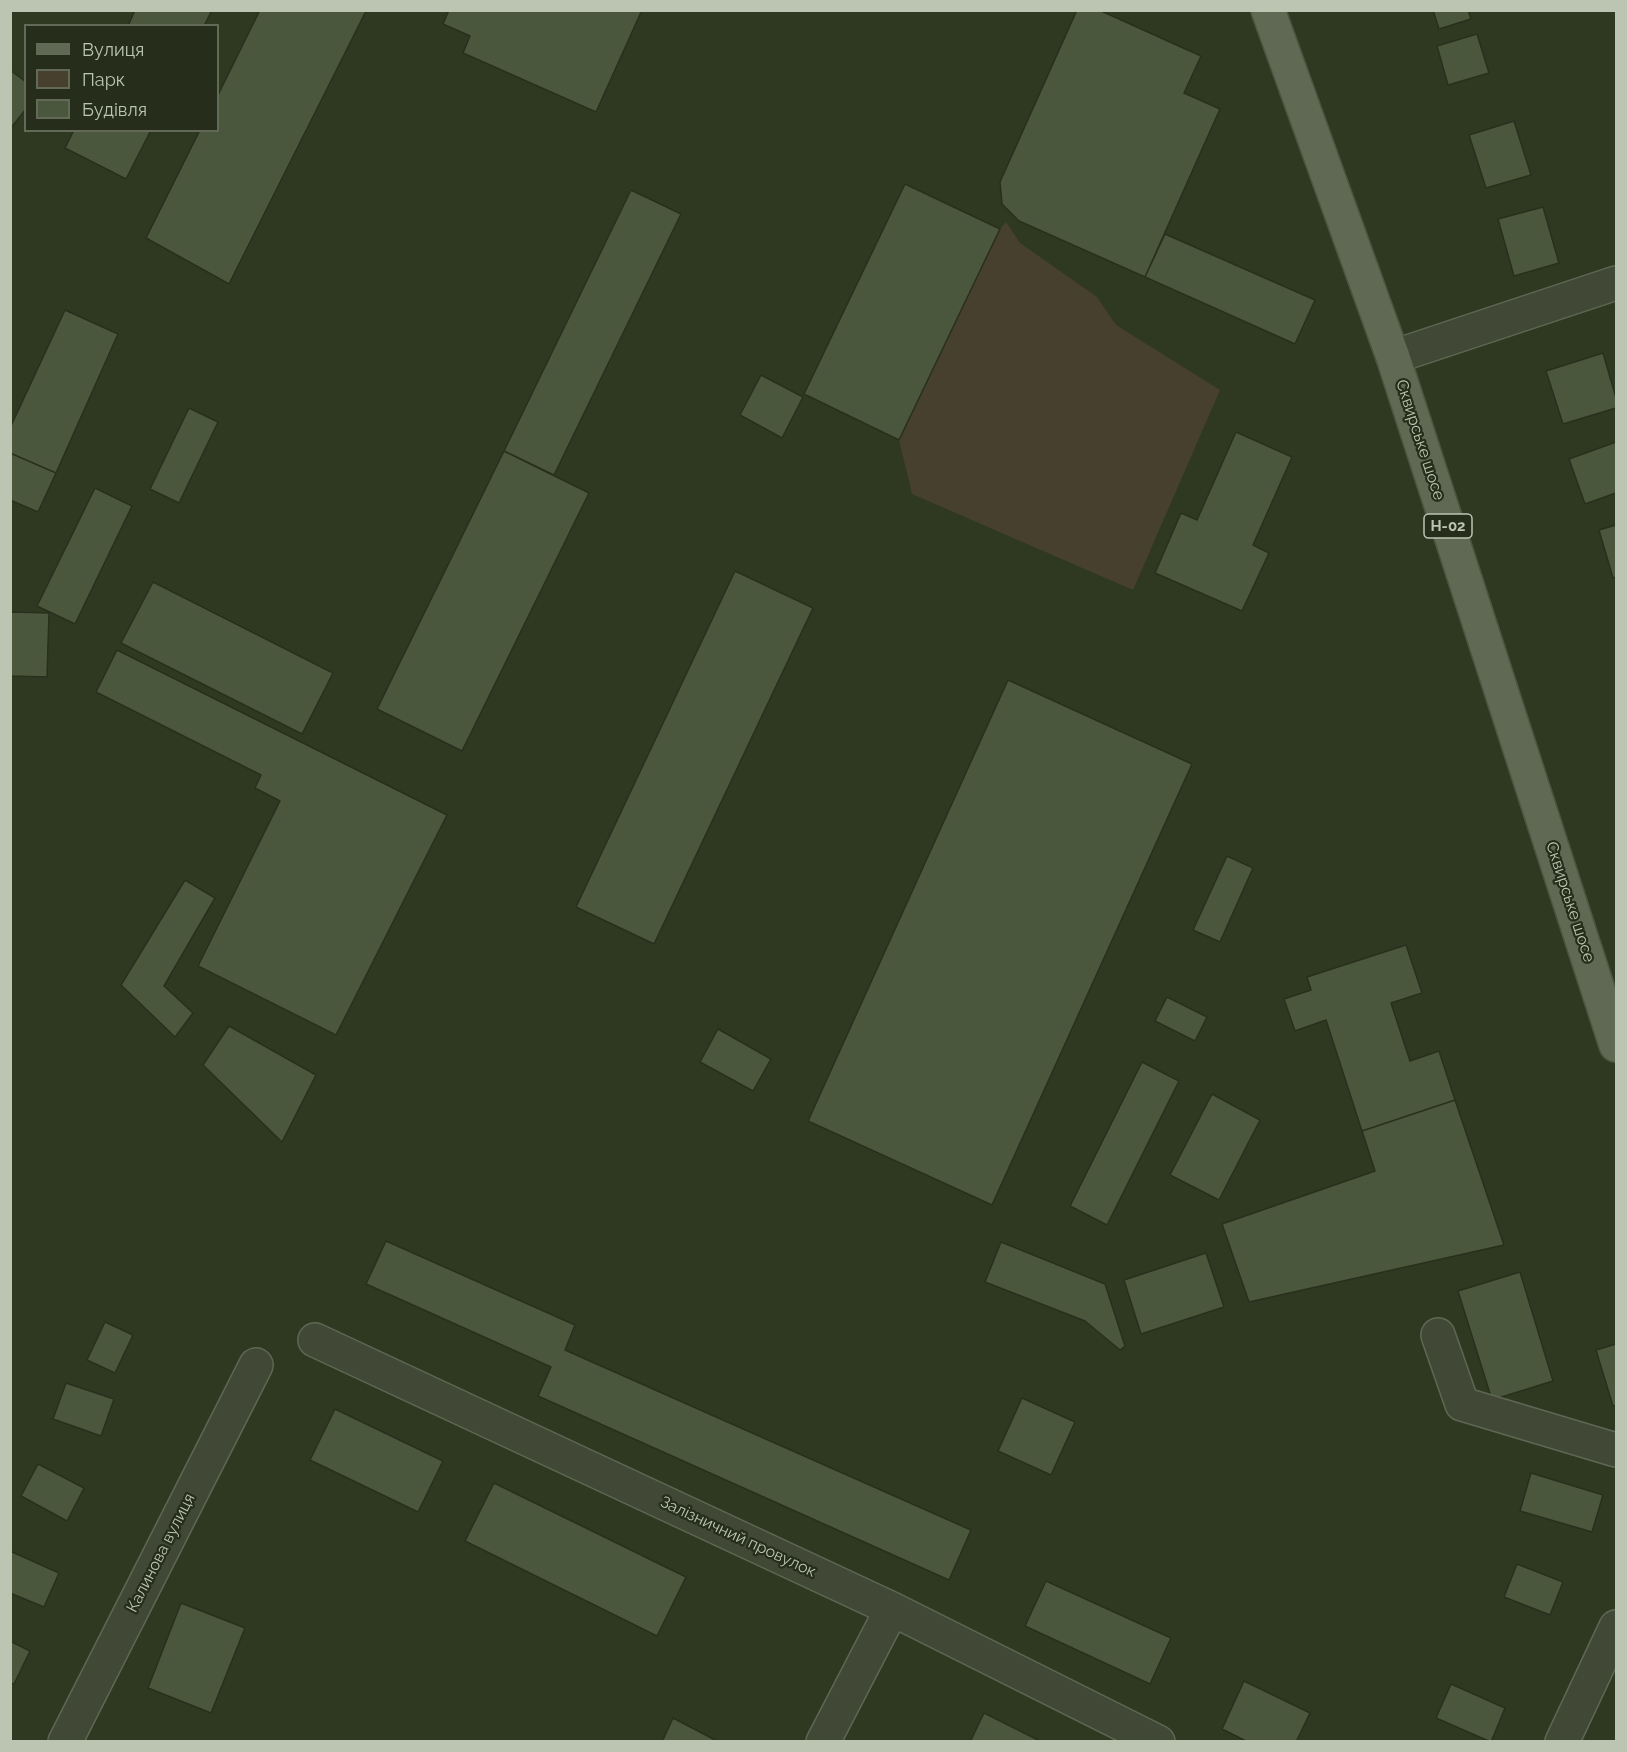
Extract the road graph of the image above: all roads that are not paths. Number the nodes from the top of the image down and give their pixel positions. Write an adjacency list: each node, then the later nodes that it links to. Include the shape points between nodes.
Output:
1 (1268, 10): 3 (main road, Сквирське шосе / Н-02)
2 (1617, 283): 3 (street)
3 (1393, 357): 4 (main road, Сквирське шосе / Н-02)
4 (1617, 1045)
5 (1438, 1335): 8 (street, via 1462,1404)
6 (315, 1340): 9 (street, Залізничний провулок)
7 (256, 1365): 11 (street, Калинова вулиця)
8 (1617, 1450)
9 (892, 1609): 12 (street); 13 (street, Залізничний провулок)
10 (1617, 1627): 14 (street)
11 (65, 1742)
12 (823, 1742)
13 (1158, 1742)
14 (1562, 1742)

